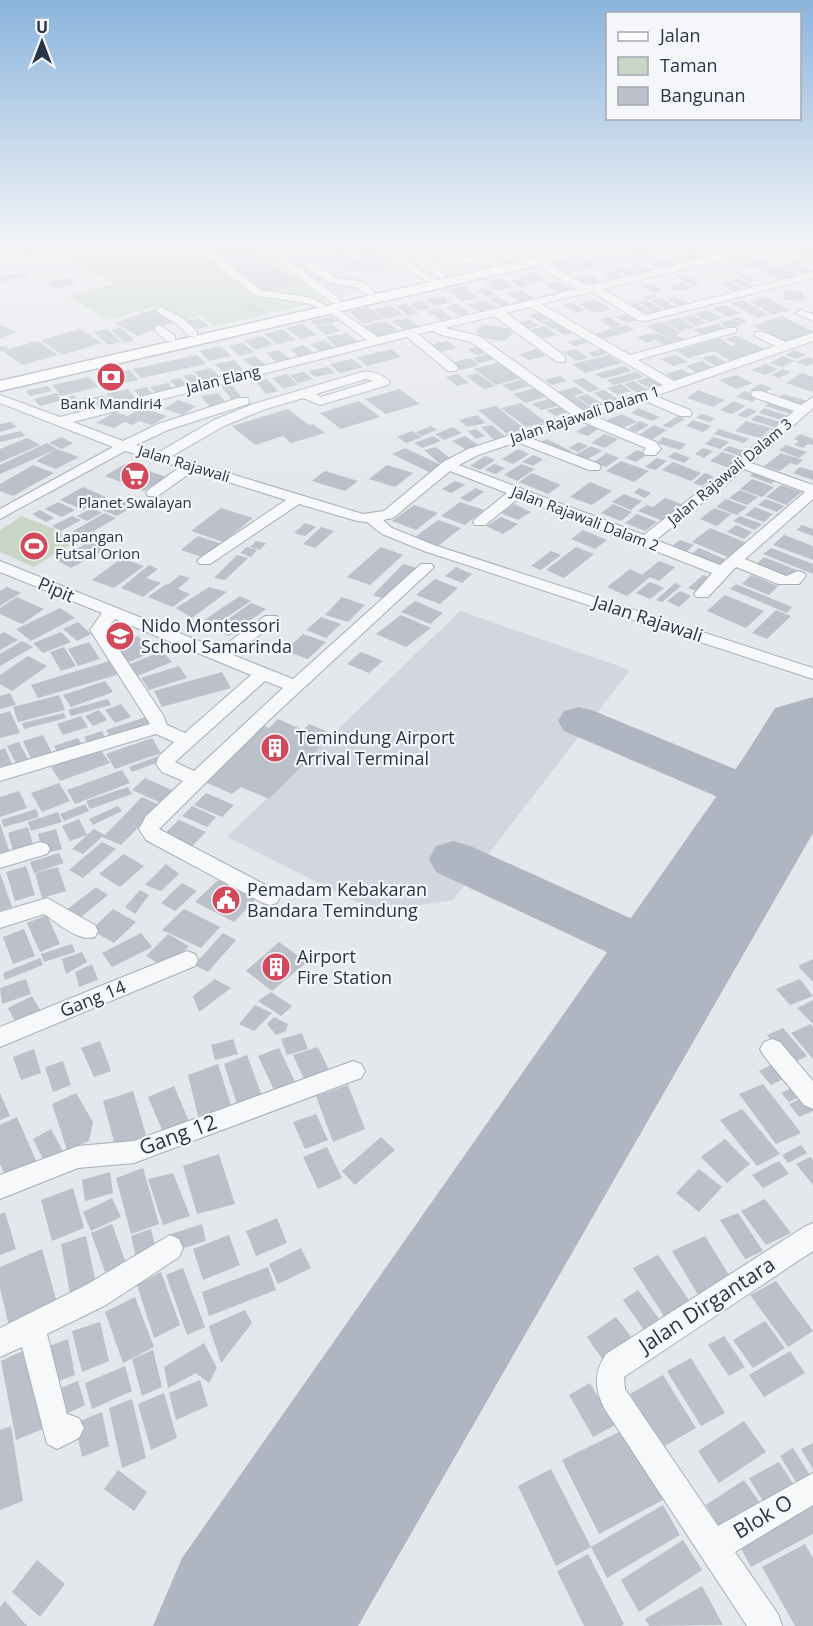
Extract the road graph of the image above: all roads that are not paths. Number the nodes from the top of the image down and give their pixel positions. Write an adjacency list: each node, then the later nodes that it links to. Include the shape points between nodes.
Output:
1 (178, 320): 11 (street)
2 (260, 320): 11 (main road)
3 (269, 320): 22 (main road)
4 (349, 320): 14 (street)
5 (464, 320): 8 (street, Jalan Elang)
6 (508, 320): 17 (street)
7 (558, 320): 18 (street)
8 (435, 327): 10 (street, Jalan Elang); 34 (street, via 478,341)
9 (732, 330): 18 (street)
10 (410, 333): 14 (street, Jalan Elang); 19 (street)
11 (193, 334): 20 (main road, via 159,336)
12 (759, 334): 15 (street)
13 (813, 337): 15 (street, Jalan Rajawali Dalam 1)
14 (376, 341): 35 (street, Jalan Elang)
15 (789, 344): 16 (street); 23 (street, Jalan Rajawali Dalam 1)
16 (813, 351)
17 (561, 359)
18 (626, 360): 23 (street)
19 (452, 368)
20 (0, 377)
21 (336, 383): 24 (street); 24 (street, via 369,375 384,382); 25 (street)
22 (0, 386)
23 (674, 386): 27 (street, Jalan Rajawali Dalam 1)
24 (353, 392): 25 (street, via 320,401)
25 (304, 393): 39 (street, via 233,416)
26 (757, 394): 30 (street)
27 (642, 395): 33 (street); 34 (street, Jalan Rajawali Dalam 1)
28 (254, 398): 37 (street, via 176,421)
29 (0, 399): 31 (street, Jalan Rajawali)
30 (808, 405): 40 (street, Jalan Rajawali Dalam 3)
31 (19, 407): 32 (street); 35 (street, Jalan Rajawali)
32 (0, 412)
33 (685, 413)
34 (582, 416): 36 (street, Jalan Rajawali Dalam 1); 38 (street, via 651,445 654,449)
35 (57, 422): 37 (street, Jalan Rajawali)
36 (516, 437): 41 (street, Jalan Rajawali Dalam 1); 43 (street)
37 (124, 446): 39 (street, Jalan Rajawali); 48 (street)
38 (650, 452)
39 (160, 457): 42 (street, Jalan Rajawali)
40 (742, 464): 44 (street); 51 (street, Jalan Rajawali Dalam 3)
41 (448, 465): 46 (street, Jalan Rajawali Dalam 2); 49 (street, Jalan Rajawali Dalam 1, via 388,515)
42 (191, 466): 45 (street); 47 (street, Jalan Rajawali)
43 (594, 467)
44 (813, 491): 53 (street)
45 (153, 493)
46 (516, 493): 50 (street); 51 (street, Jalan Rajawali Dalam 2)
47 (298, 498): 49 (street, Jalan Rajawali); 52 (street)
48 (0, 515)
49 (371, 518): 63 (street, Jalan Rajawali, via 400,537 448,554)
50 (480, 522)
51 (645, 542): 56 (street, Jalan Rajawali Dalam 2)
52 (205, 561)
53 (735, 561): 56 (street); 57 (street, via 784,581 793,581)
54 (0, 566): 59 (street, Pipit)
55 (426, 567): 64 (street)
56 (722, 571): 58 (street)
57 (798, 576)
58 (702, 594)
59 (112, 613): 61 (street, Pipit); 65 (street, via 98,630 157,719)
60 (271, 619): 61 (street)
61 (219, 657): 62 (street, Pipit)
62 (262, 674): 64 (street, Pipit); 66 (street)
63 (813, 674)
64 (296, 687): 68 (street)
65 (157, 728): 66 (street); 67 (street)
66 (186, 740): 68 (street, via 165,764)
67 (0, 774)
68 (196, 779): 71 (street, via 149,829 153,835)
69 (40, 849): 70 (street)
70 (0, 861)
71 (270, 897)
72 (0, 921): 73 (street, via 47,906)
73 (87, 931)
74 (187, 960): 75 (street, Gang 14)
75 (0, 1037)
76 (772, 1049): 78 (street)
77 (353, 1071): 79 (street, Gang 12, via 134,1152 78,1157)
78 (813, 1098)
79 (0, 1187)
80 (813, 1236): 86 (street, Jalan Dirgantara, via 616,1364 611,1371 614,1398)
81 (170, 1248): 82 (street, via 96,1296)
82 (31, 1328): 83 (street); 84 (street, via 57,1434)
83 (0, 1343)
84 (69, 1428)
85 (813, 1488): 86 (street, Blok O)
86 (713, 1547): 87 (street)
87 (766, 1626)

